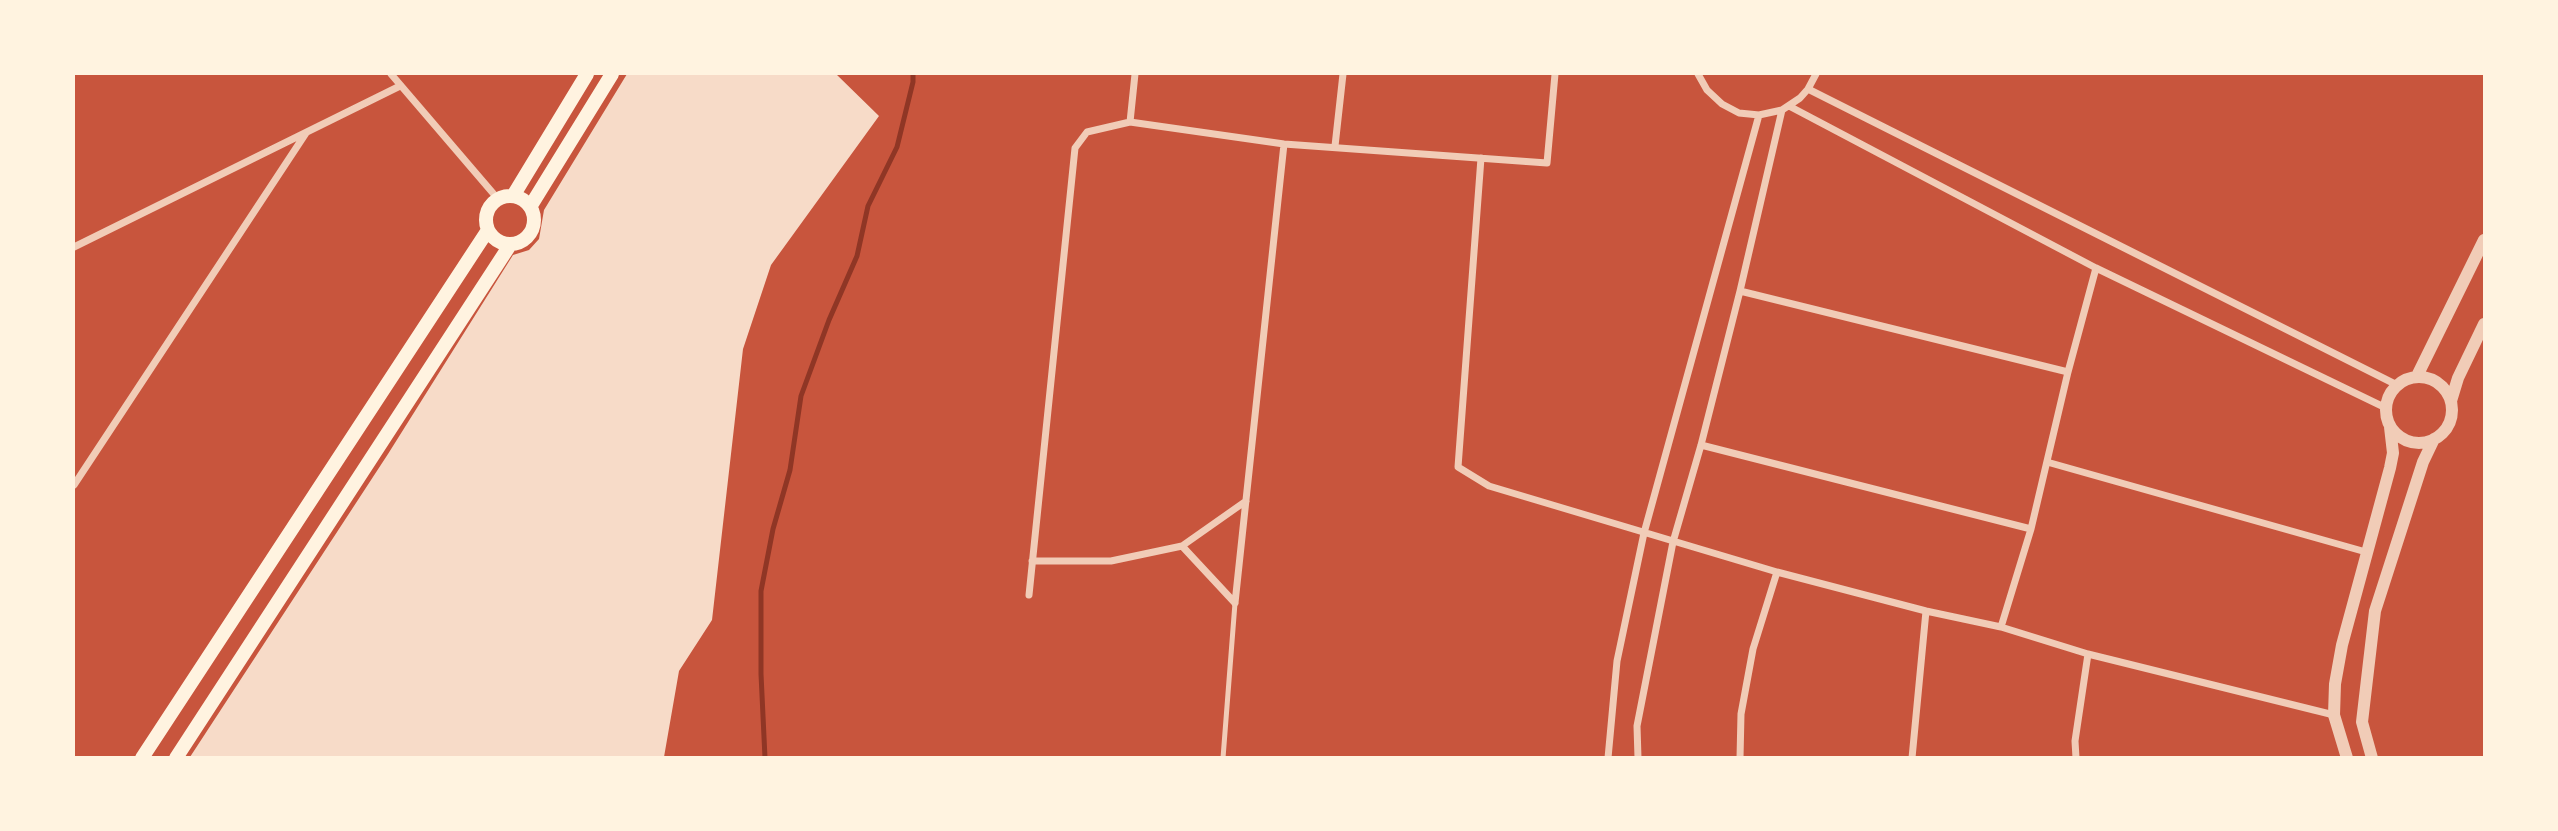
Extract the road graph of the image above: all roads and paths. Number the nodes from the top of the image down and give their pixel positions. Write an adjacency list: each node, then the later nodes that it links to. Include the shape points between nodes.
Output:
1 (391, 74): 9 (street)
2 (587, 74): 18 (main road)
3 (612, 74): 19 (main road)
4 (1135, 74): 13 (street)
5 (1343, 74): 16 (street)
6 (1555, 74): 17 (street, via 1547,163)
7 (1698, 74): 12 (street, via 1722,104 1739,113)
8 (1816, 74): 10 (street)
9 (400, 86): 14 (street); 18 (street)
10 (1808, 89): 11 (street); 29 (street)
11 (1786, 108): 12 (street); 24 (street); 25 (street)
12 (1759, 115): 39 (street)
13 (1130, 122): 15 (street); 43 (street, via 1087,132 1075,148)
14 (306, 133): 23 (street); 36 (street)
15 (1284, 144): 16 (street); 37 (street)
16 (1335, 146): 17 (street)
17 (1481, 158): 39 (street, via 1458,467 1489,486)
18 (505, 197): 19 (main road, via 520,198); 20 (main road, via 493,203 486,216)
19 (530, 207): 22 (main road, via 534,222 529,235)
20 (488, 230): 22 (main road, via 497,241); 51 (main road)
21 (2484, 240): 28 (street)
22 (510, 245): 52 (main road)
23 (74, 247)
24 (2096, 268): 27 (street); 31 (street)
25 (1740, 291): 27 (street); 34 (street)
26 (2484, 324): 30 (street)
27 (2068, 372): 35 (street)
28 (2417, 376): 29 (street); 30 (street, via 2438,383)
29 (2397, 385): 31 (street)
30 (2451, 401): 33 (street, via 2449,423)
31 (2386, 408): 32 (street)
32 (2390, 427): 33 (street, via 2405,440); 42 (street, via 2393,453)
33 (2434, 439): 60 (street, via 2375,611 2362,722)
34 (1702, 444): 38 (street); 40 (street)
35 (2048, 462): 38 (street); 42 (street)
36 (74, 485)
37 (1246, 501): 41 (street); 46 (street)
38 (2031, 529): 48 (street)
39 (1644, 533): 40 (street); 54 (street, via 1617,662)
40 (1673, 542): 44 (street); 55 (street, via 1637,726)
41 (1182, 546): 43 (street, via 1111,561); 46 (street)
42 (2366, 552): 50 (street, via 2342,645)
43 (1032, 561): 45 (street)
44 (1777, 572): 47 (street); 56 (street, via 1753,649 1741,714)
45 (1029, 596)
46 (1235, 603): 53 (lane)
47 (1926, 611): 48 (street); 57 (street)
48 (2001, 627): 49 (street)
49 (2088, 654): 50 (street); 58 (street, via 2074,741)
50 (2334, 715): 59 (street)
51 (142, 758)
52 (176, 758)
53 (1223, 758)
54 (1608, 758)
55 (1638, 758)
56 (1740, 758)
57 (1912, 758)
58 (2076, 758)
59 (2347, 758)
60 (2372, 758)

